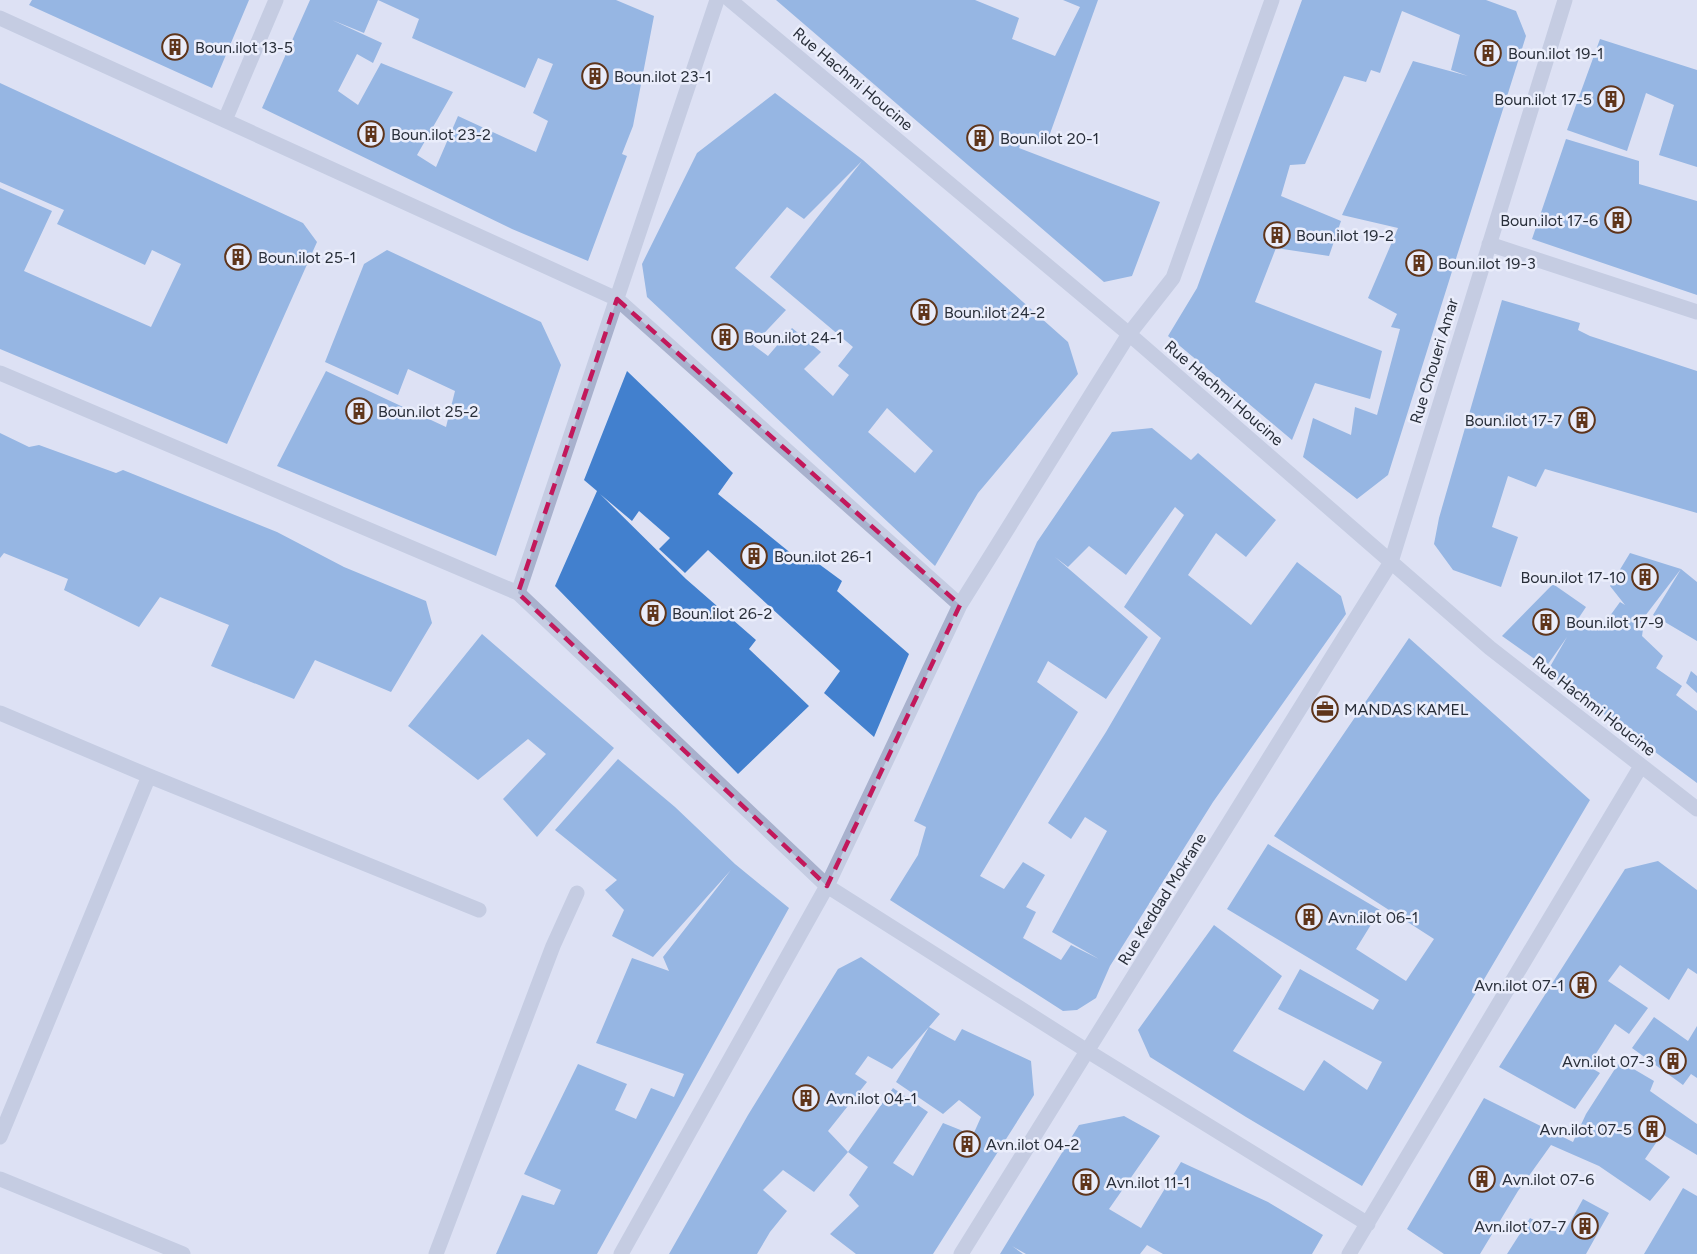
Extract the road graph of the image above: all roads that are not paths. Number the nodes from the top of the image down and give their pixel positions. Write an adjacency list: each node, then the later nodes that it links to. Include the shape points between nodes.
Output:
1 (276, 0): 7 (street)
2 (717, 0): 9 (street)
3 (730, 0): 11 (street, Rue Hachmi Houcine)
4 (1272, 0): 11 (street, via 1173,278)
5 (1565, 0): 8 (street, Rue Choueri Amar)
6 (0, 18): 7 (street)
7 (225, 120): 9 (street)
8 (1490, 244): 10 (street); 13 (street, Rue Choueri Amar)
9 (617, 299): 14 (street); 15 (street)
10 (1697, 312)
11 (1130, 334): 13 (street, Rue Hachmi Houcine); 15 (street)
12 (0, 373): 14 (street)
13 (1391, 562): 17 (street, Rue Hachmi Houcine, via 1490,648); 23 (street, Rue Keddad Mokrane)
14 (518, 593): 20 (street)
15 (960, 605): 20 (street)
16 (0, 713): 18 (street)
17 (1641, 766): 19 (street, Rue Hachmi Houcine); 26 (street)
18 (149, 776): 22 (street); 24 (street)
19 (1697, 809)
20 (827, 886): 23 (street); 29 (street)
21 (577, 893): 28 (street, via 553,946)
22 (478, 910)
23 (1089, 1052): 26 (street); 30 (street, Rue Keddad Mokrane)
24 (0, 1137)
25 (0, 1179): 27 (street)
26 (1368, 1224): 31 (street)
27 (183, 1254)
28 (436, 1254)
29 (621, 1254)
30 (961, 1254)
31 (1349, 1254)

